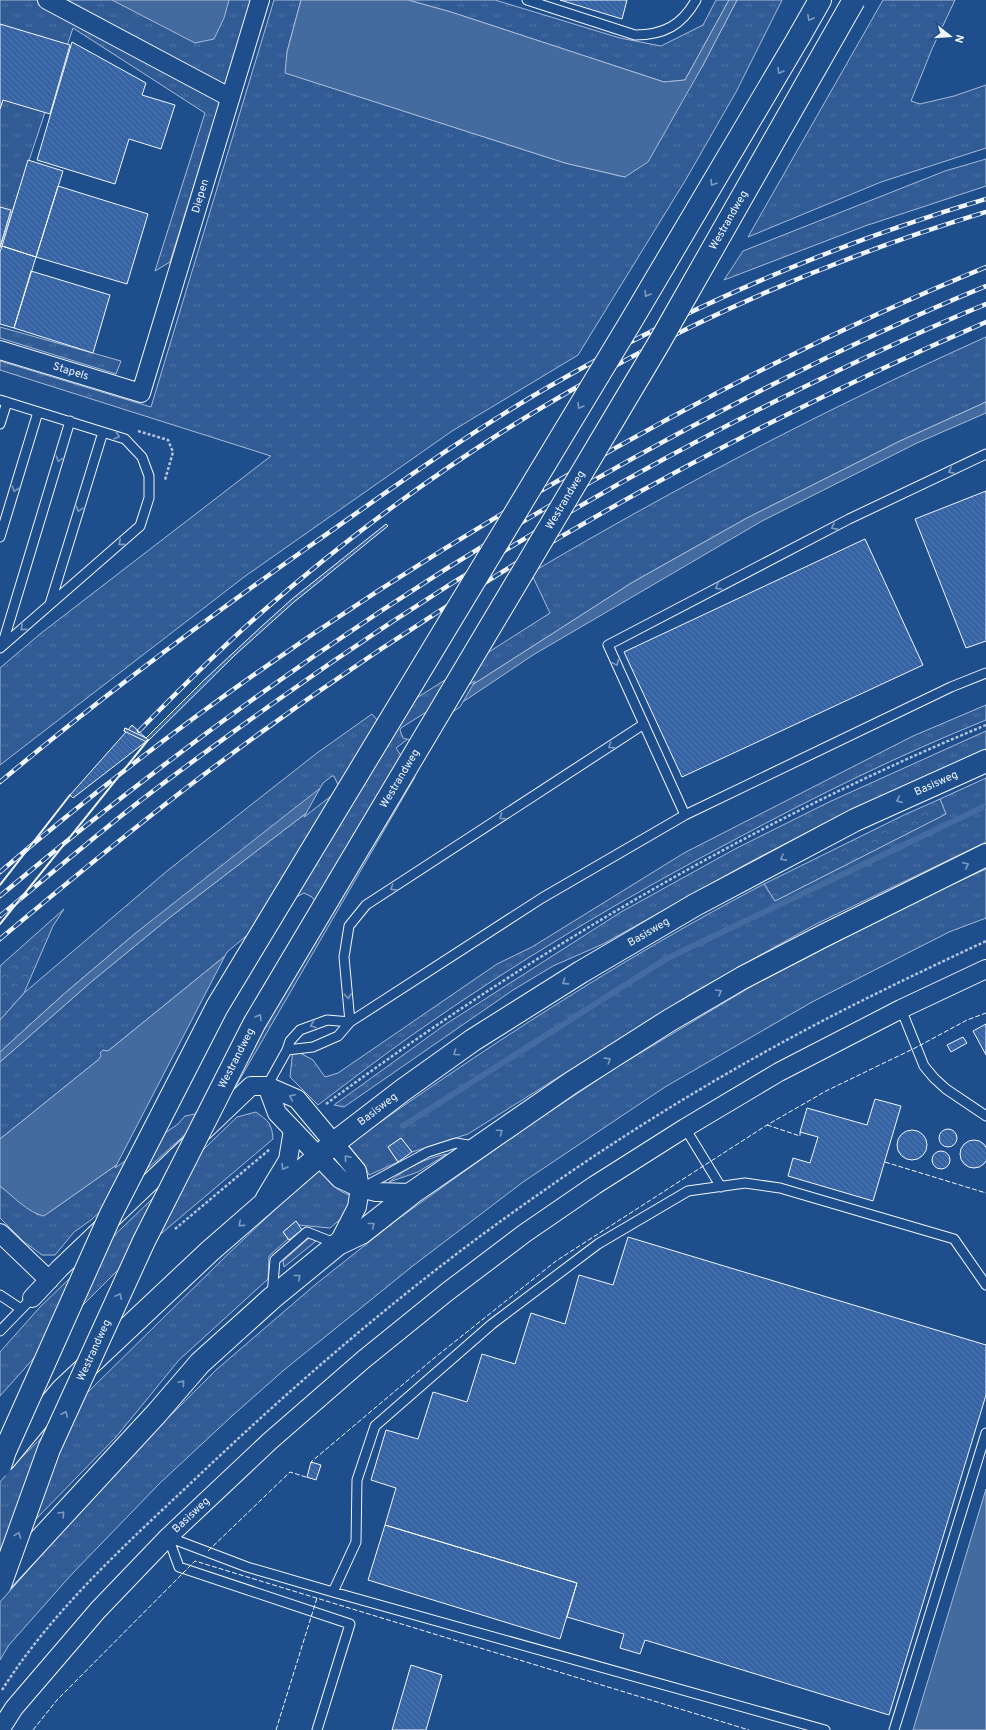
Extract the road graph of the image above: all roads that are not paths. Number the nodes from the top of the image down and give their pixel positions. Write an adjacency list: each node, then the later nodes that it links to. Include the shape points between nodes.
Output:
1 (47, 0): 7 (street)
2 (260, 0): 7 (street, Diepen)
3 (527, 0): 4 (lane, via 635,35 649,35 665,30 688,14)
4 (696, 0)
5 (820, 0): 47 (main road, one-way to 47, bridge, via 630,323 217,1007 111,1214)
6 (854, 0): 49 (main road, Westrandweg, one-way to 6, bridge, via 49,1450 144,1241 254,1024 655,350)
7 (229, 98): 9 (street, Diepen)
8 (0, 350): 9 (street, Stapels)
9 (141, 393)
10 (3, 401): 11 (lane); 13 (lane)
11 (38, 412): 12 (lane); 16 (lane, one-way to 16)
12 (70, 421): 14 (lane); 18 (lane, one-way to 18)
13 (0, 424)
14 (102, 432): 17 (lane, one-way to 17); 17 (lane, one-way to 17, via 125,439 142,457 149,476 149,498 140,526)
15 (986, 454): 20 (lane, one-way to 20, via 849,519 608,645)
16 (0, 537)
17 (50, 604): 18 (lane, one-way to 18)
18 (1, 647)
19 (986, 673): 22 (lane)
20 (644, 724): 22 (lane); 26 (lane, one-way to 26, via 366,905 349,926 344,957)
21 (986, 761): 33 (main road, Basisweg, one-way to 33, via 855,820 695,905 581,972 473,1040)
22 (685, 815): 26 (lane, via 542,898)
23 (986, 855): 32 (main road, one-way to 23, via 571,1083 742,978)
24 (986, 968): 25 (street, Basisweg)
25 (901, 1009): 29 (lane, via 924,1066 946,1089); 30 (street, Basisweg, via 779,1072)
26 (350, 1022): 27 (lane, via 338,1036 312,1046); 27 (lane, one-way to 27, via 327,1020 300,1030 290,1041)
27 (288, 1050): 28 (lane)
28 (267, 1086): 31 (street, via 277,1113); 33 (street, one-way to 28, via 297,1099); 40 (street, via 250,1086)
29 (986, 1116)
30 (685, 1128): 34 (lane); 48 (street, Basisweg, via 525,1232 407,1324 270,1441)
31 (293, 1130): 33 (street); 37 (street, one-way to 37, via 288,1160)
32 (478, 1147): 35 (lane, via 456,1143 428,1152); 36 (main road)
33 (326, 1150): 35 (street, via 358,1171); 37 (main road, Basisweg)
34 (721, 1187): 41 (lane, via 745,1184 780,1188 954,1239); 50 (lane, via 688,1191 598,1244 492,1324 375,1426 357,1480 356,1542)
35 (360, 1188): 36 (street, via 376,1192); 39 (street, via 358,1207)
36 (412, 1194): 39 (main road, one-way to 36, via 361,1233)
37 (260, 1208): 47 (main road, Basisweg, one-way to 47, via 210,1251 62,1390)
38 (0, 1233): 40 (street)
39 (338, 1244): 43 (main road, one-way to 39); 43 (lane, via 307,1232 275,1260)
40 (49, 1280): 44 (street)
41 (986, 1285)
42 (0, 1295): 44 (lane)
43 (272, 1298): 49 (main road, one-way to 43, via 200,1363)
44 (26, 1304): 45 (lane)
45 (0, 1331)
46 (986, 1433): 54 (lane)
47 (0, 1466)
48 (168, 1537): 50 (lane, via 247,1567); 51 (street, Basisweg, via 98,1610 14,1708); 52 (lane, via 179,1567 350,1624)
49 (0, 1584)
50 (333, 1592): 53 (lane)
51 (0, 1730)
52 (317, 1730)
53 (824, 1730)
54 (894, 1730)

